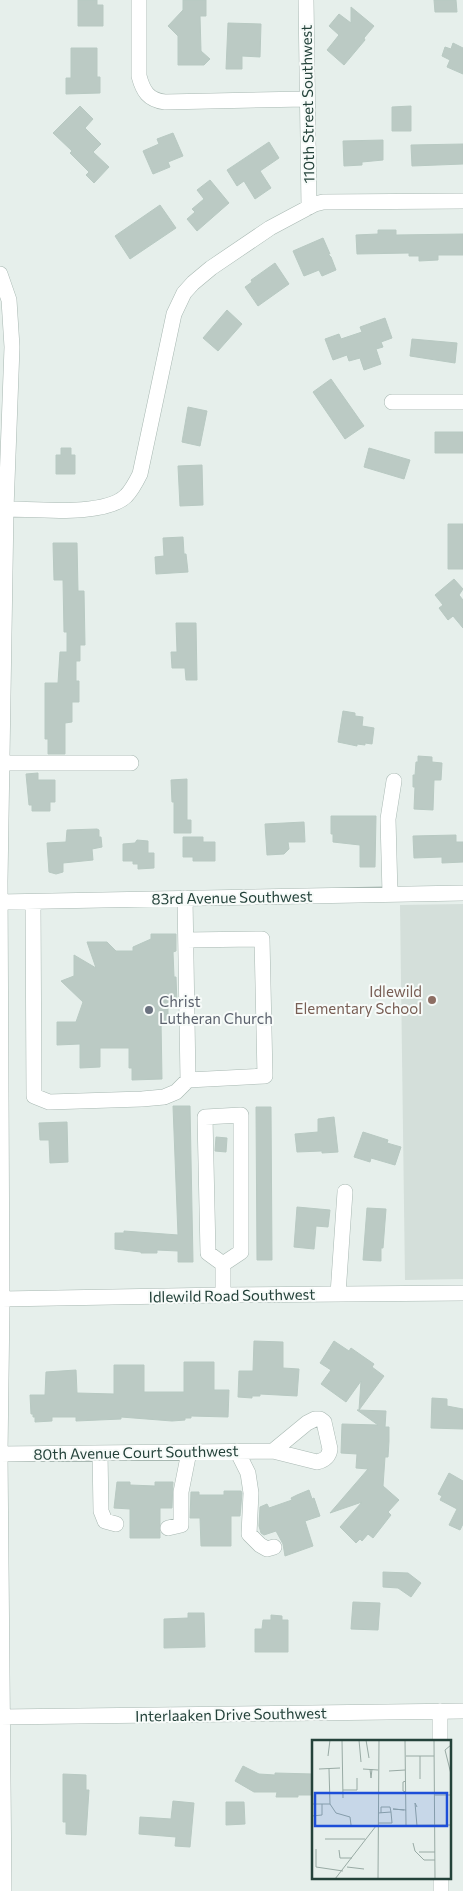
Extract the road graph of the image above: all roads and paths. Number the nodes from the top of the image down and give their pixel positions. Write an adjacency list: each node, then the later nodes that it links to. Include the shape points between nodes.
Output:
1 (139, 0): 3 (street, via 139,76 146,94 155,101)
2 (306, 0): 3 (street, 110th Street Southwest)
3 (306, 100): 5 (street, 110th Street Southwest)
4 (463, 201): 5 (street, via 323,202)
5 (309, 207): 9 (street, via 270,228 211,268 184,293 174,314 140,474 125,497 116,503 84,510)
6 (0, 274): 9 (street, via 9,300 12,347)
7 (392, 402): 8 (street)
8 (463, 402)
9 (6, 509): 10 (street)
10 (2, 763): 11 (street); 13 (street)
11 (130, 763)
12 (394, 781): 15 (street, via 388,819)
13 (0, 881): 17 (street)
14 (463, 893): 15 (street, 83rd Avenue Southwest)
15 (390, 894): 16 (street, 83rd Avenue Southwest)
16 (185, 898): 18 (street, 83rd Avenue Southwest); 19 (street)
17 (1, 902): 18 (street, 83rd Avenue Southwest); 26 (street)
18 (33, 902): 20 (street, via 34,1096 49,1102 164,1097 176,1092)
19 (186, 940): 20 (street); 20 (street, via 262,939 265,1068 265,1076)
20 (188, 1080)
21 (345, 1192): 23 (street)
22 (223, 1264): 22 (street, via 241,1252 241,1115 205,1117 208,1253); 25 (street)
23 (338, 1294): 24 (street, Idlewild Road Southwest); 25 (street, Idlewild Road Southwest)
24 (463, 1294)
25 (223, 1295): 26 (street, Idlewild Road Southwest)
26 (2, 1299): 31 (street)
27 (237, 1451): 28 (street, 80th Avenue Court Southwest); 29 (street, 80th Avenue Court Southwest); 34 (street, via 248,1473 251,1493 249,1534 267,1549)
28 (272, 1451)
29 (189, 1452): 30 (street, 80th Avenue Court Southwest); 33 (street, via 181,1492 181,1525)
30 (100, 1453): 31 (street, 80th Avenue Court Southwest); 32 (street, via 101,1511 105,1521)
31 (0, 1454): 37 (street)
32 (116, 1524)
33 (168, 1528)
34 (274, 1547)
35 (440, 1711): 36 (street, Interlaaken Drive Southwest); 37 (street, Interlaaken Drive Southwest); 38 (street)
36 (463, 1711)
37 (1, 1717): 40 (street)
38 (440, 1740)
39 (441, 1878): 41 (street)
40 (4, 1891)
41 (441, 1891)

